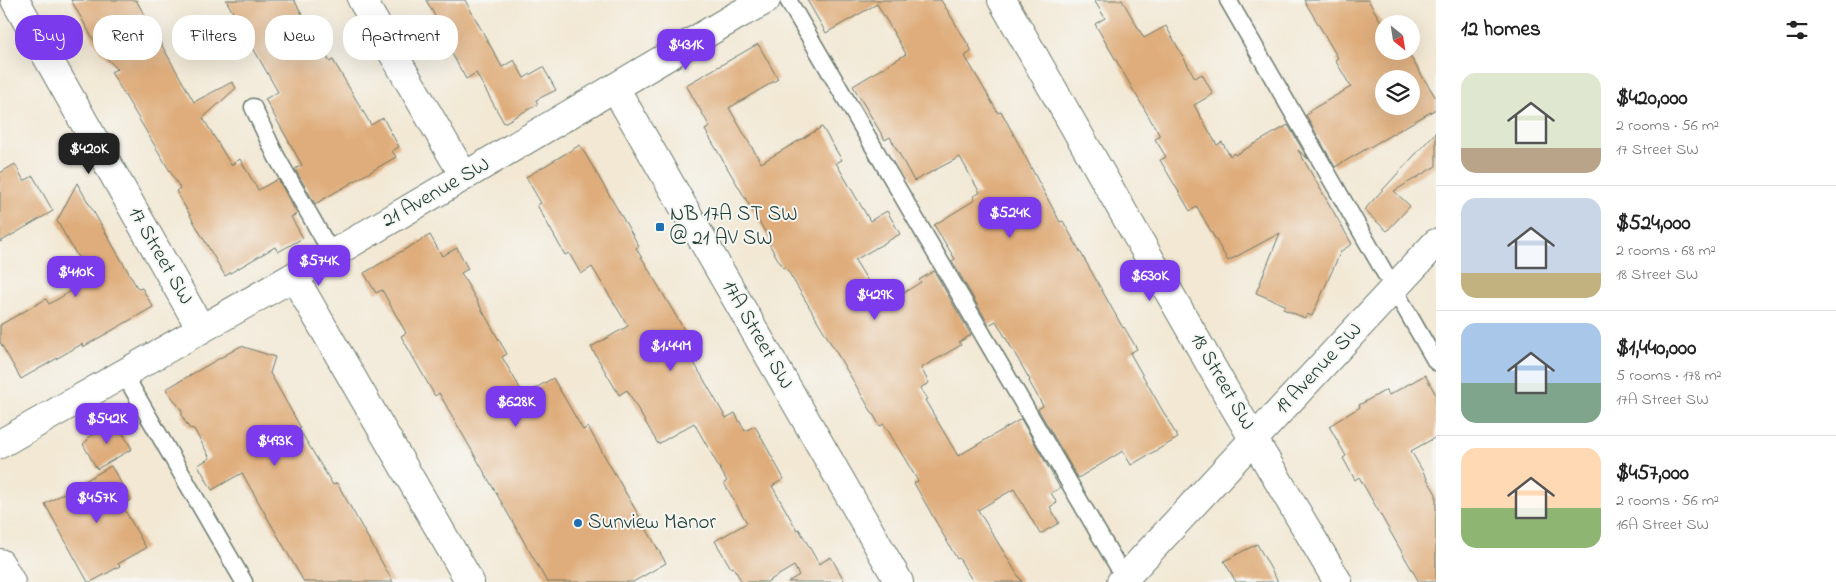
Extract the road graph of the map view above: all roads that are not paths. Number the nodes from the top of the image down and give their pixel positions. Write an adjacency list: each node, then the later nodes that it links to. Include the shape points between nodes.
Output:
1 (14, 0): 15 (street, 17 Street SW)
2 (362, 0): 10 (street)
3 (766, 0): 7 (street, 21 Avenue SW)
4 (788, 0): 21 (lane)
5 (1002, 0): 18 (street, 18 Street SW)
6 (1228, 0): 14 (lane)
7 (731, 8): 8 (street, 21 Avenue SW)
8 (614, 88): 10 (street, 21 Avenue SW); 25 (street, 17A Street SW)
9 (253, 107): 12 (lane, via 276,156)
10 (464, 176): 12 (street, 21 Avenue SW)
11 (1436, 243): 14 (street, 19 Avenue SW)
12 (332, 254): 13 (street, 21 Avenue SW)
13 (294, 276): 15 (street, 21 Avenue SW); 24 (street)
14 (1393, 289): 16 (lane); 18 (street, 19 Avenue SW)
15 (201, 330): 17 (street, 21 Avenue SW)
16 (1436, 362)
17 (124, 374): 19 (street, 21 Avenue SW); 23 (lane)
18 (1254, 438): 21 (street, 19 Avenue SW); 26 (street, 18 Street SW)
19 (0, 444)
20 (0, 563): 22 (street)
21 (1124, 581)
22 (11, 582)
23 (244, 582)
24 (470, 582)
25 (899, 582)
26 (1338, 582)

